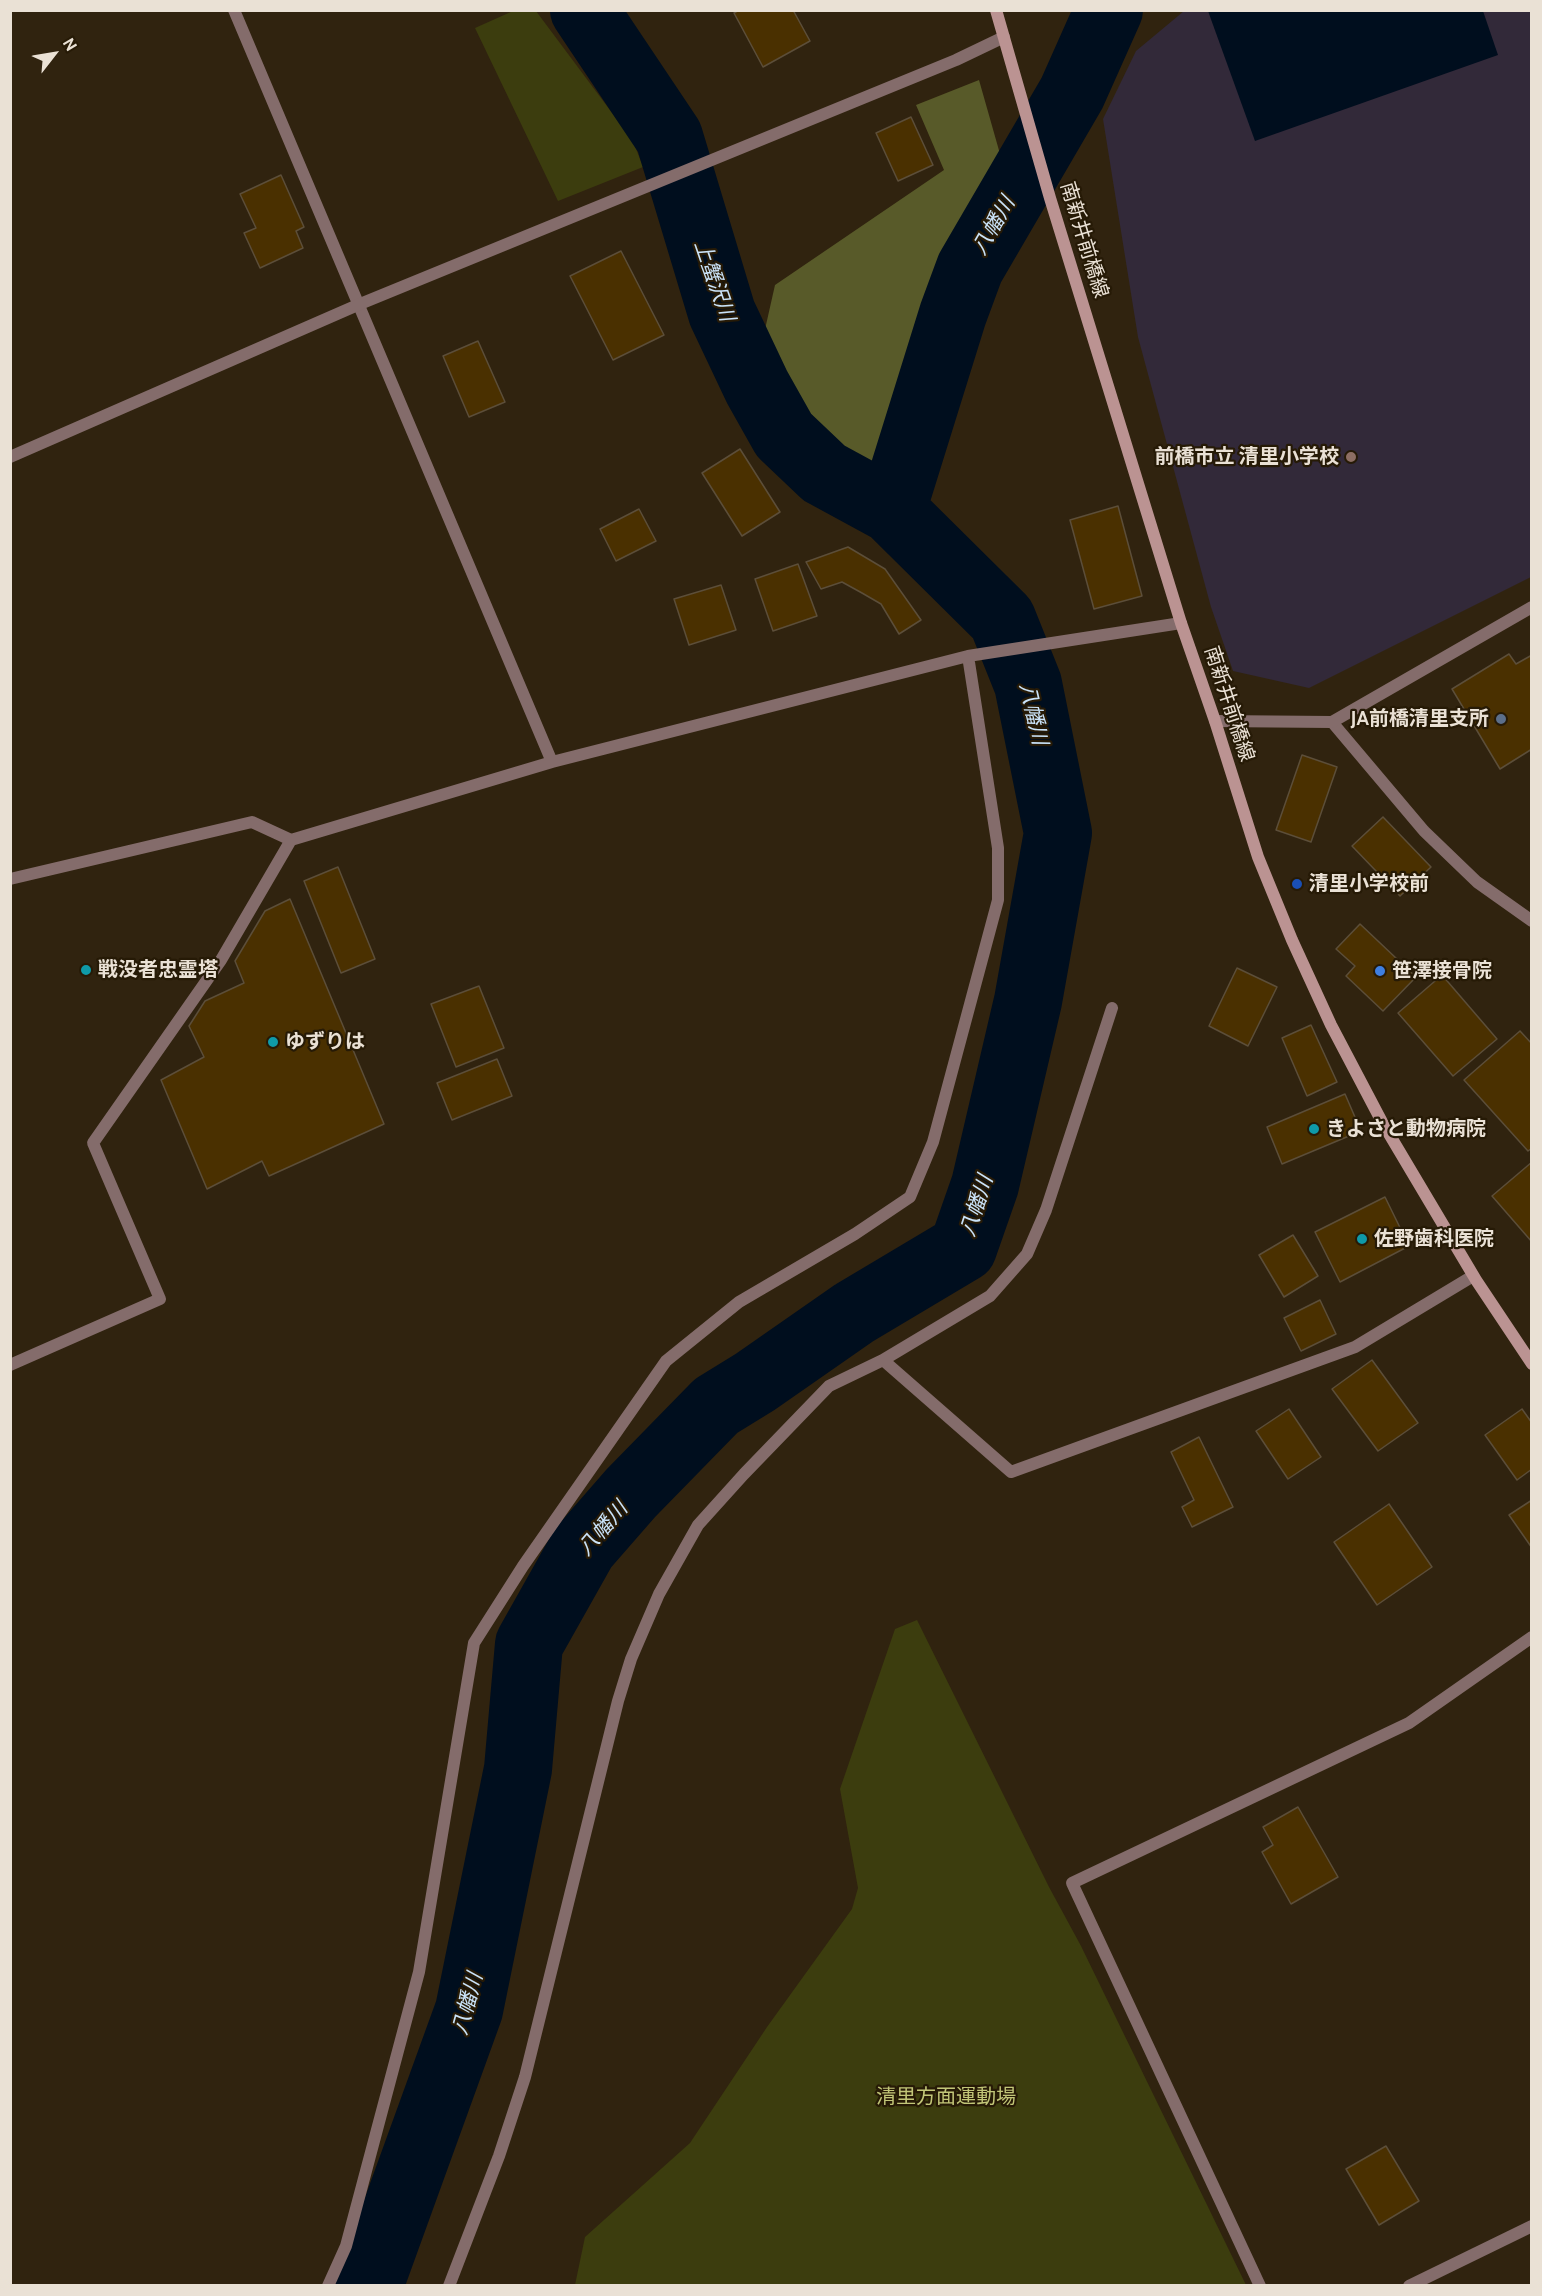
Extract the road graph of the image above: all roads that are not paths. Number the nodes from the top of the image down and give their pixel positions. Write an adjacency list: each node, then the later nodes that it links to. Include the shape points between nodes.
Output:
1 (234, 10): 4 (street)
2 (996, 10): 3 (main road, 南新井前橋線)
3 (1004, 37): 4 (street); 7 (main road, 南新井前橋線)
4 (360, 304): 5 (street); 11 (street)
5 (10, 457)
6 (1532, 607): 10 (street)
7 (1181, 623): 8 (street); 9 (main road, 南新井前橋線)
8 (968, 656): 11 (street); 22 (street, via 998,848 998,900 933,1142 910,1197 739,1302 666,1361 474,1643 419,1972 346,2246)
9 (1215, 721): 10 (street); 16 (main road, 南新井前橋線, via 1258,857 1331,1025 1382,1122)
10 (1332, 722): 14 (street, via 1424,831 1477,882)
11 (552, 762): 12 (street)
12 (291, 840): 13 (street, via 252,822); 19 (street, via 221,960 93,1143 160,1299)
13 (10, 879)
14 (1532, 921)
15 (1112, 1008): 17 (street, via 1046,1210 1027,1254 990,1296)
16 (1473, 1276): 17 (street, via 1355,1347 1011,1472); 18 (main road, 南新井前橋線)
17 (883, 1360): 23 (street, via 829,1386 744,1474 698,1525 659,1594 618,1701 525,2077)
18 (1532, 1364)
19 (10, 1365)
20 (1532, 1637): 24 (street, via 1409,1723 1072,1883)
21 (1532, 2226): 25 (street)
22 (328, 2286)
23 (449, 2286)
24 (1260, 2286)
25 (1409, 2286)

